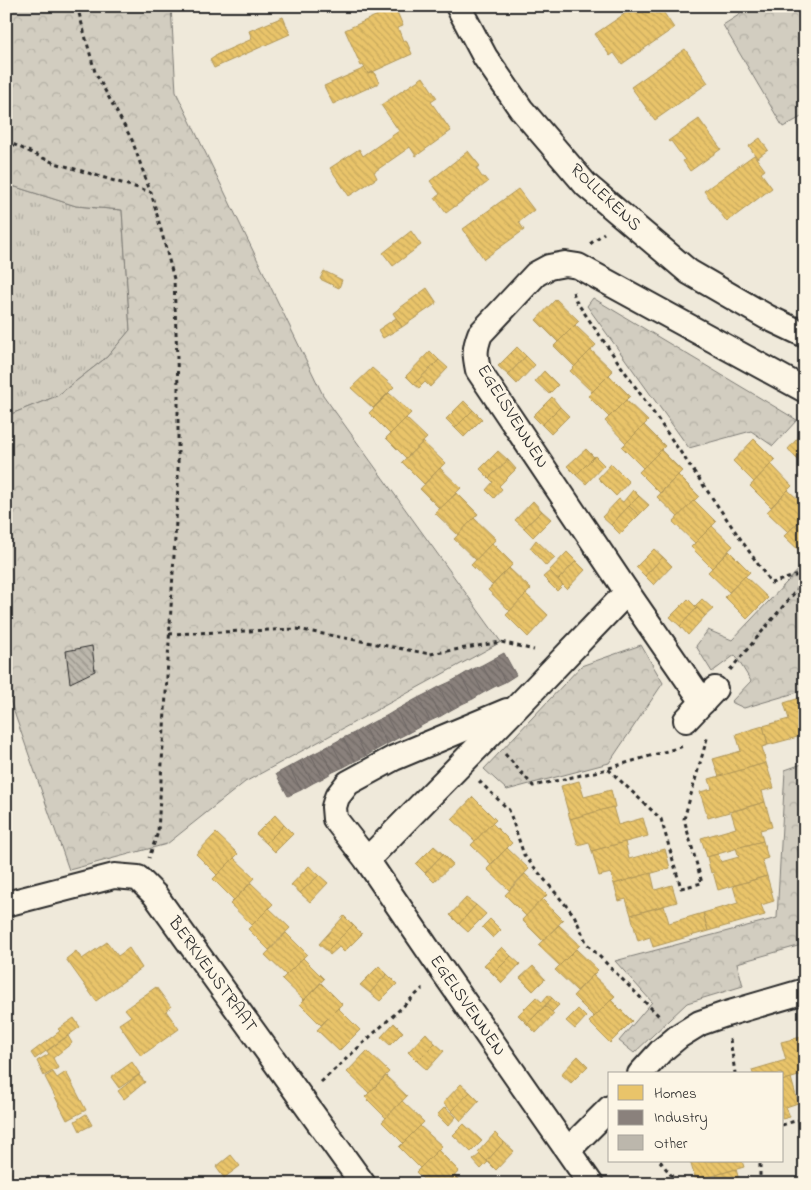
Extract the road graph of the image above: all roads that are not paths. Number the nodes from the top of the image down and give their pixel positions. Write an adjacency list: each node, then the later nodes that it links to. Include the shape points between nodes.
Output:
1 (458, 6): 2 (street, ROLLEKENS, via 485,57 520,108 586,185 689,272 767,317)
2 (805, 334)
3 (805, 390): 4 (street, EGELSVENNEN, via 578,266 549,267 536,274 480,334 475,346 478,370)
4 (627, 592): 5 (street, EGELSVENNEN); 6 (street, EGELSVENNEN, via 709,695)
5 (516, 708): 7 (street, EGELSVENNEN); 7 (street, EGELSVENNEN, via 394,758 348,783 337,797 335,819)
6 (686, 720)
7 (367, 860): 12 (street, EGELSVENNEN)
8 (6, 904): 13 (street, BERKVENSTRAAT, via 114,876 138,878 155,895)
9 (805, 991): 10 (street, via 700,1024 679,1036)
10 (642, 1072)
11 (608, 1110): 12 (street)
12 (568, 1150): 14 (street, EGELSVENNEN)
13 (364, 1184)
14 (591, 1184)

